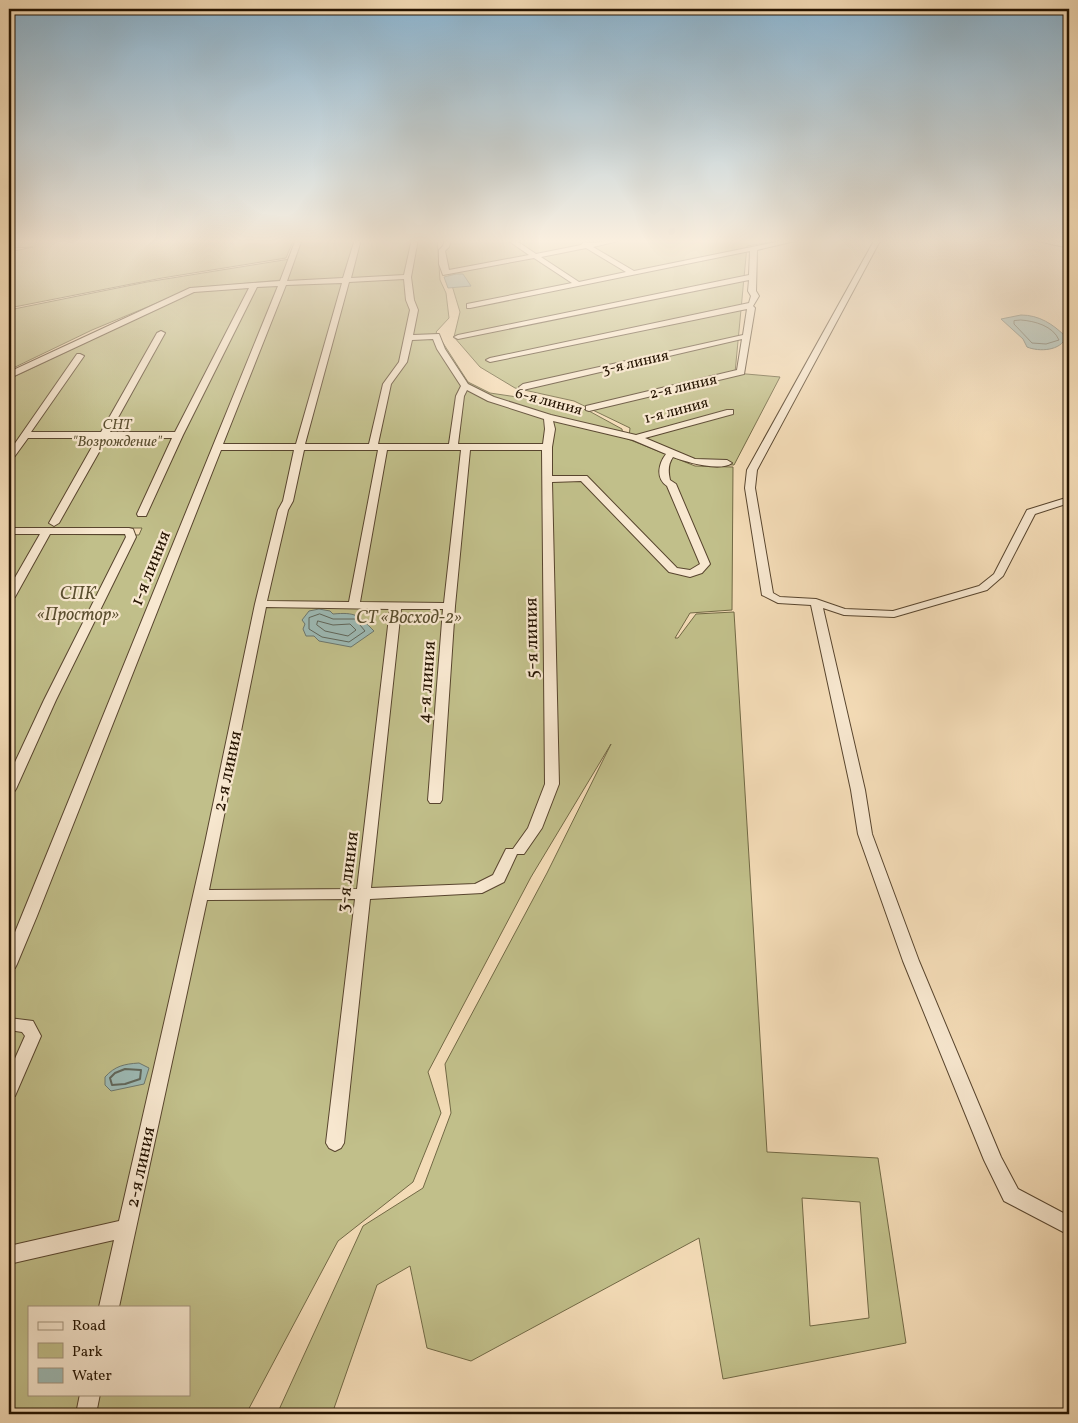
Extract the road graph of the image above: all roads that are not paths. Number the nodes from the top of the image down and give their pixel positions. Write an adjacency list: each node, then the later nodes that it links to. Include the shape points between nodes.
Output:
1 (159, 305): 15 (street)
2 (244, 305): 23 (street)
3 (274, 305): 29 (street, 1-я линия)
4 (341, 305): 26 (street, 2-я линия)
5 (412, 305): 12 (street)
6 (610, 305): 11 (street)
7 (842, 305): 41 (street, via 752,470 750,488 768,595 778,600)
8 (745, 306): 10 (street, via 751,308); 14 (street)
9 (161, 333): 22 (street)
10 (747, 336): 17 (street, 3-я линия); 18 (street, 2-я линия, via 741,372)
11 (458, 337)
12 (408, 338): 16 (street, via 436,336); 30 (street, via 403,362 387,384)
13 (80, 356): 21 (street)
14 (490, 360)
15 (9, 374)
16 (465, 386): 20 (street, 6-я линия, via 491,399); 27 (street, via 460,396)
17 (523, 387)
18 (590, 408)
19 (730, 412): 24 (street, 1-я линия)
20 (548, 416): 24 (street, 6-я линия); 31 (street, 5-я линия)
21 (25, 435): 22 (street); 25 (street)
22 (103, 435): 23 (street); 38 (street)
23 (178, 435): 37 (street)
24 (633, 437): 32 (street, 1-я линия)
25 (13, 444): 33 (street)
26 (300, 446): 29 (street); 30 (street); 42 (street, 2-я линия)
27 (452, 446): 28 (street); 30 (street)
28 (466, 446): 31 (street); 45 (street, 4-я линия)
29 (217, 447): 50 (street, 1-я линия)
30 (378, 447): 43 (street)
31 (547, 447): 35 (street, 5-я линия)
32 (672, 453): 34 (street, 1-я линия, via 694,462); 35 (street, via 664,464 664,477 671,484 704,564 694,573 673,570 584,478)
33 (9, 458)
34 (728, 463)
35 (548, 479): 48 (street, 5-я линия, via 552,784 541,816 529,840 515,851 499,878 477,889)
36 (1069, 500): 41 (street, via 1031,512 998,576 983,588 894,614 844,612)
37 (142, 514)
38 (50, 527): 39 (street); 40 (street); 46 (street, via 129,532 131,537)
39 (9, 531)
40 (9, 597)
41 (816, 602): 54 (street, via 865,834 911,961 993,1160 1011,1195)
42 (261, 604): 43 (street); 49 (street, 2-я линия)
43 (354, 606): 44 (street)
44 (396, 606): 45 (street); 48 (street, 3-я линия)
45 (449, 606): 47 (street, 4-я линия)
46 (9, 789)
47 (435, 800)
48 (364, 894): 49 (street, 5-я линия); 53 (street, 3-я линия)
49 (200, 895): 55 (street, 2-я линия)
50 (9, 964)
51 (9, 1024): 52 (street, via 27,1026 32,1036)
52 (9, 1091)
53 (335, 1143)
54 (1069, 1226)
55 (127, 1228): 56 (street); 57 (street, 2-я линия)
56 (9, 1255)
57 (109, 1306)
58 (90, 1396): 59 (street)
59 (86, 1414)

